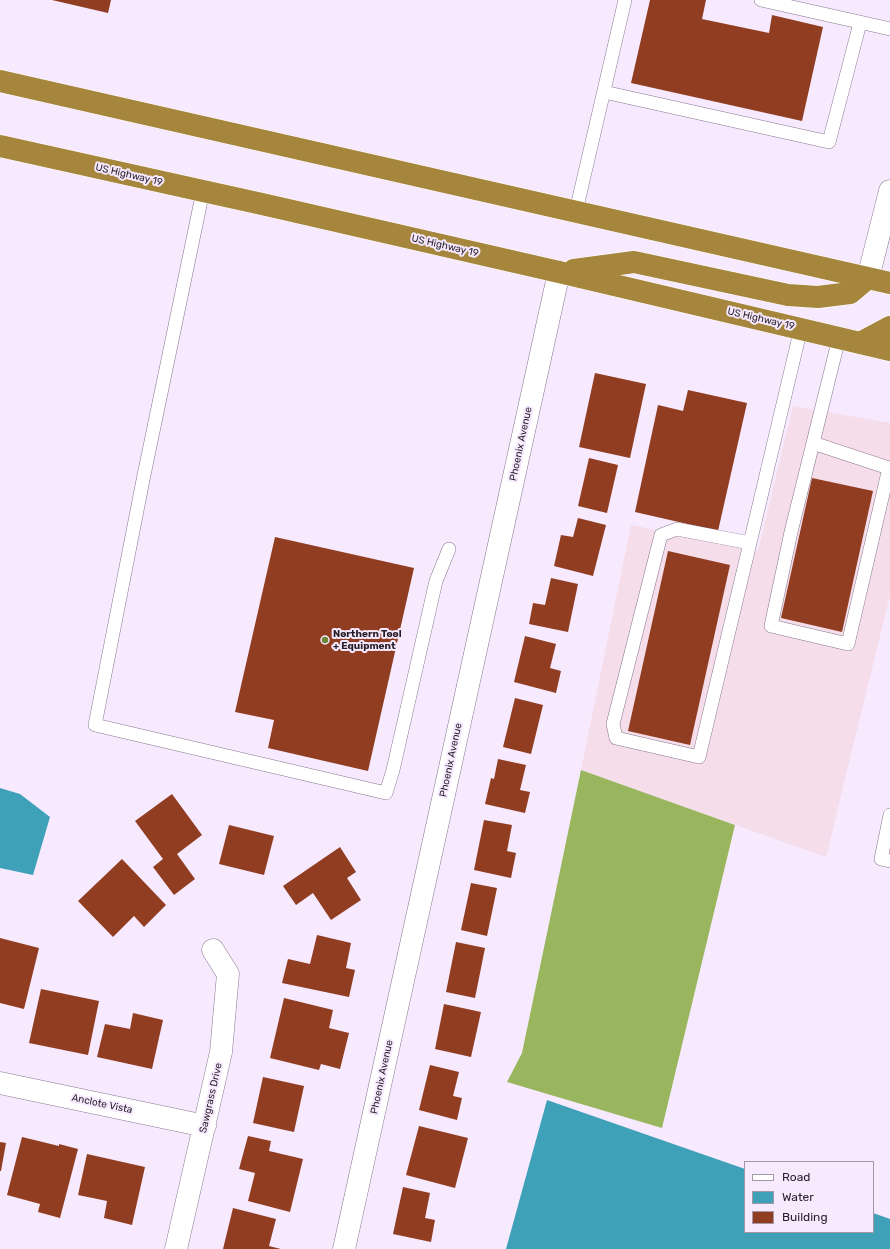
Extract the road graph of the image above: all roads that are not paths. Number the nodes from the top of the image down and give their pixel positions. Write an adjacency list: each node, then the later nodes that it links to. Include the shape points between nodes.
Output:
1 (625, 0): 6 (lane)
2 (761, 0): 3 (lane)
3 (860, 22): 4 (lane); 6 (lane, via 829,142)
4 (890, 29)
5 (0, 81): 10 (highway)
6 (604, 92): 10 (lane)
7 (0, 146): 8 (highway, US Highway 19)
8 (203, 191): 11 (highway, US Highway 19); 21 (lane, via 94,725 386,793 436,581)
9 (890, 191): 12 (street)
10 (576, 211): 12 (highway)
11 (559, 272): 12 (highway, via 634,262 788,295 818,297 850,293); 15 (highway, US Highway 19); 28 (street, Phoenix Avenue)
12 (868, 278): 13 (highway)
13 (890, 283)
14 (890, 327): 17 (highway)
15 (800, 328): 16 (highway, US Highway 19); 20 (lane)
16 (839, 338): 17 (highway, US Highway 19); 19 (lane)
17 (860, 343): 18 (highway, US Highway 19)
18 (890, 350)
19 (813, 443): 19 (lane, via 771,626 848,644 889,468)
20 (750, 543): 20 (lane, via 677,529 660,535 613,724 616,738 699,758)
21 (449, 549)
22 (890, 816): 23 (lane, via 881,859)
23 (890, 861)
24 (213, 950): 26 (street, Sawgrass Drive, via 228,974 221,1052)
25 (0, 1083): 26 (street, Anclote Vista)
26 (205, 1126): 27 (street, Sawgrass Drive)
27 (176, 1249)
28 (344, 1249)

